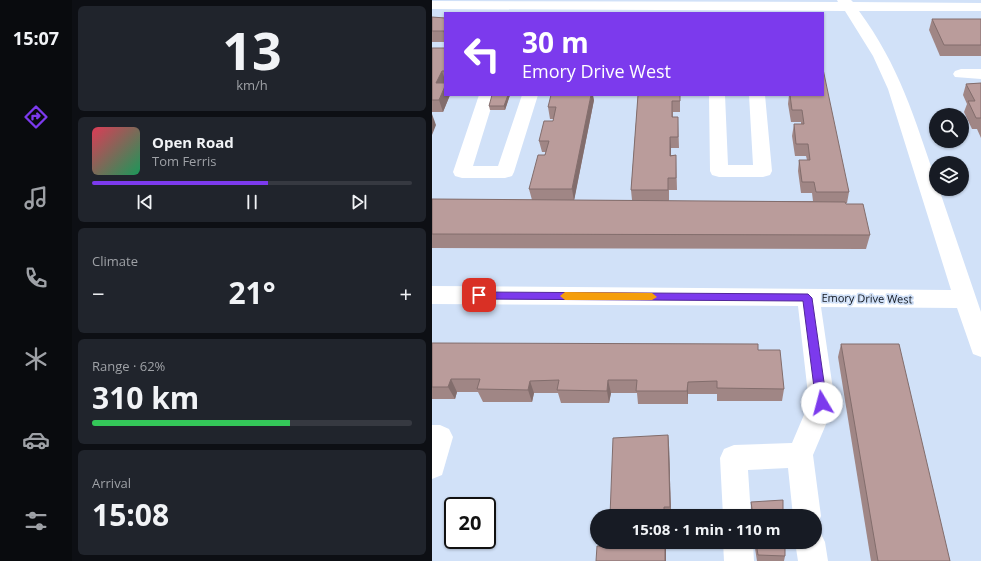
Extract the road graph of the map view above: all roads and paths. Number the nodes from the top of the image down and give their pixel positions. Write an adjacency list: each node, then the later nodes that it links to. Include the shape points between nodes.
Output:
1 (470, 2): 4 (street); 6 (street)
2 (730, 3): 6 (street); 7 (street)
3 (846, 3): 5 (street); 7 (street); 16 (street, via 881,56 896,89)
4 (432, 5)
5 (981, 7)
6 (574, 9)
7 (764, 10)
8 (960, 74): 9 (street)
9 (981, 74)
10 (487, 96): 11 (street, via 462,172 505,172)
11 (530, 96)
12 (717, 96): 13 (street, via 720,171 763,171)
13 (757, 96)
14 (432, 295): 15 (street, Emory Drive West)
15 (808, 298): 16 (street, Emory Drive West); 19 (street, via 822,403)
16 (965, 299): 17 (street)
17 (981, 346)
18 (432, 437): 20 (street, via 440,437)
19 (800, 454): 21 (street, via 734,458); 22 (street)
20 (432, 466)
21 (737, 509)
22 (806, 509)
23 (738, 549): 25 (street)
24 (811, 549): 26 (street)
25 (739, 561)
26 (813, 561)

